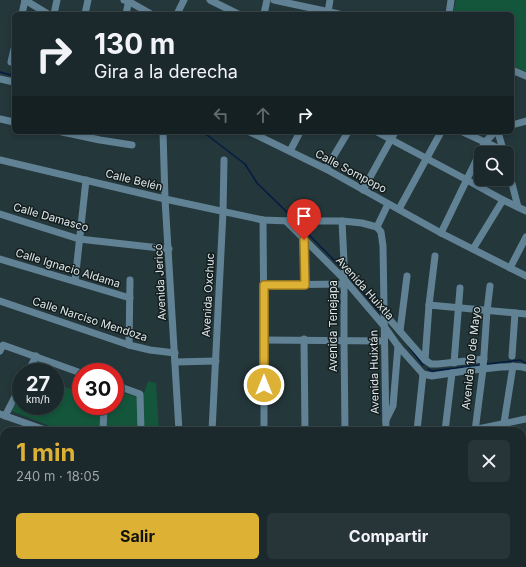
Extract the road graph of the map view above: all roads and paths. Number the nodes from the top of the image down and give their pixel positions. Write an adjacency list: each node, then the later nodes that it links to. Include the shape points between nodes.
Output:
1 (25, 0): 12 (street); 13 (street)
2 (57, 0): 14 (street)
3 (88, 0): 15 (street)
4 (127, 0): 16 (street); 17 (street)
5 (184, 0): 18 (street)
6 (210, 0): 11 (street)
7 (267, 0): 19 (street)
8 (274, 0): 20 (street)
9 (330, 0): 20 (street)
10 (451, 0): 21 (street)
11 (224, 11)
12 (22, 12)
13 (45, 12)
14 (54, 12)
15 (85, 12)
16 (126, 12)
17 (148, 12)
18 (178, 12)
19 (264, 12)
20 (328, 12)
21 (448, 12)
22 (12, 58): 23 (street)
23 (11, 62)
24 (514, 71): 25 (street)
25 (526, 76)
26 (0, 79): 27 (street)
27 (12, 82)
28 (0, 119): 30 (street)
29 (526, 121): 31 (street)
30 (12, 122)
31 (514, 124)
32 (72, 134): 44 (street)
33 (102, 134): 44 (street)
34 (163, 134): 59 (street, Avenida Jericó)
35 (254, 134): 50 (street, Calle Sompopo)
36 (299, 134): 50 (street)
37 (347, 134): 54 (street)
38 (380, 134): 45 (street)
39 (395, 134): 45 (street)
40 (440, 134): 51 (street)
41 (467, 134): 46 (street)
42 (493, 134): 46 (street)
43 (499, 134): 49 (street)
44 (100, 140): 47 (street)
45 (391, 140): 51 (street); 58 (street)
46 (485, 142): 48 (street); 56 (street)
47 (132, 145)
48 (493, 146)
49 (502, 146)
50 (290, 151): 54 (street, Calle Sompopo)
51 (427, 159): 56 (street); 63 (street)
52 (0, 160): 55 (street, Calle Belén)
53 (224, 160): 65 (street, Avenida Oxchuc)
54 (326, 170): 58 (street, Calle Sompopo)
55 (86, 180): 59 (street, Calle Belén); 73 (street)
56 (467, 180): 60 (street); 71 (street)
57 (513, 186): 62 (street)
58 (363, 190): 61 (street, Calle Sompopo)
59 (165, 199): 65 (street, Calle Belén); 75 (street, Avenida Jericó)
60 (503, 200): 62 (street); 76 (street)
61 (388, 204): 63 (street, Calle Sompopo); 70 (street)
62 (518, 207): 64 (street)
63 (399, 209): 71 (street, Calle Sompopo)
64 (526, 211)
65 (223, 212): 67 (street, Calle Belén); 110 (street, Avenida Oxchuc)
66 (0, 214): 73 (street, Calle Damasco)
67 (263, 220): 68 (street, Calle Belén); 85 (street)
68 (287, 221): 69 (street, Calle Belén); 74 (street, Avenida Huixtla)
69 (342, 221): 70 (street, Calle Belén); 84 (street, Avenida Tenejapa)
70 (378, 227): 94 (street, Avenida Huixtán, via 383,246)
71 (441, 232): 76 (street, Calle Sompopo)
72 (526, 237): 79 (street)
73 (79, 239): 75 (street, Calle Damasco); 83 (street)
74 (304, 240): 84 (street, Avenida Huixtla); 86 (street)
75 (169, 248): 106 (street, Avenida Jericó)
76 (473, 249): 79 (street, Calle Sompopo)
77 (436, 256): 91 (street)
78 (0, 259): 83 (street, Calle Ignacio Aldama)
79 (510, 268): 81 (street, Calle Sompopo)
80 (407, 276): 98 (street)
81 (526, 276)
82 (130, 280): 89 (street)
83 (75, 281): 89 (street, Calle Ignacio Aldama)
84 (344, 282): 86 (street); 97 (street, Avenida Huixtla); 101 (street, Avenida Tenejapa)
85 (264, 285): 86 (street); 99 (street)
86 (305, 285)
87 (490, 286): 93 (street, Avenida 10 de Mayo)
88 (460, 288): 92 (street)
89 (130, 298): 103 (street)
90 (0, 301): 103 (street, Calle Narciso Mendoza)
91 (429, 305): 92 (street); 109 (street)
92 (458, 308): 93 (street); 113 (street)
93 (487, 311): 95 (street); 114 (street, Avenida 10 de Mayo)
94 (384, 313): 97 (street, Avenida Huixtán); 98 (street)
95 (515, 313): 96 (street); 108 (street)
96 (526, 314)
97 (384, 326): 102 (street, Avenida Huixtán); 104 (street, Avenida Huixtla)
98 (400, 331): 109 (street)
99 (264, 340): 100 (street); 132 (street)
100 (304, 340): 101 (street); 133 (street)
101 (344, 340): 102 (street); 134 (street, Avenida Tenejapa)
102 (384, 341): 125 (street, Avenida Huixtán)
103 (129, 345): 106 (street, Calle Narciso Mendoza)
104 (398, 346): 119 (street, Avenida Huixtla); 125 (street, via 392,406)
105 (2, 348): 107 (street)
106 (175, 353): 111 (street, Avenida Jericó)
107 (36, 356): 112 (street); 117 (street)
108 (512, 356)
109 (425, 360): 113 (street, via 431,364)
110 (216, 361): 111 (street); 131 (street, Avenida Oxchuc)
111 (175, 362): 130 (street, Avenida Jericó)
112 (32, 363)
113 (454, 363): 114 (street)
114 (483, 364): 115 (street); 118 (street); 138 (street, Avenida 10 de Mayo)
115 (513, 366): 116 (street); 126 (street)
116 (526, 368)
117 (72, 369)
118 (452, 373): 119 (street, via 432,376); 137 (street)
119 (423, 374): 136 (street)
120 (124, 388): 129 (street, via 140,394)
121 (12, 400): 122 (street)
122 (3, 415): 127 (street)
123 (103, 415): 128 (street)
124 (526, 419): 126 (street)
125 (386, 422): 135 (street, Avenida Huixtán)
126 (504, 423): 139 (street); 140 (street)
127 (37, 427)
128 (102, 427)
129 (141, 427)
130 (179, 427)
131 (212, 427)
132 (264, 427)
133 (305, 427)
134 (345, 427)
135 (386, 427)
136 (417, 427)
137 (445, 427)
138 (473, 427)
139 (486, 427)
140 (504, 427)

